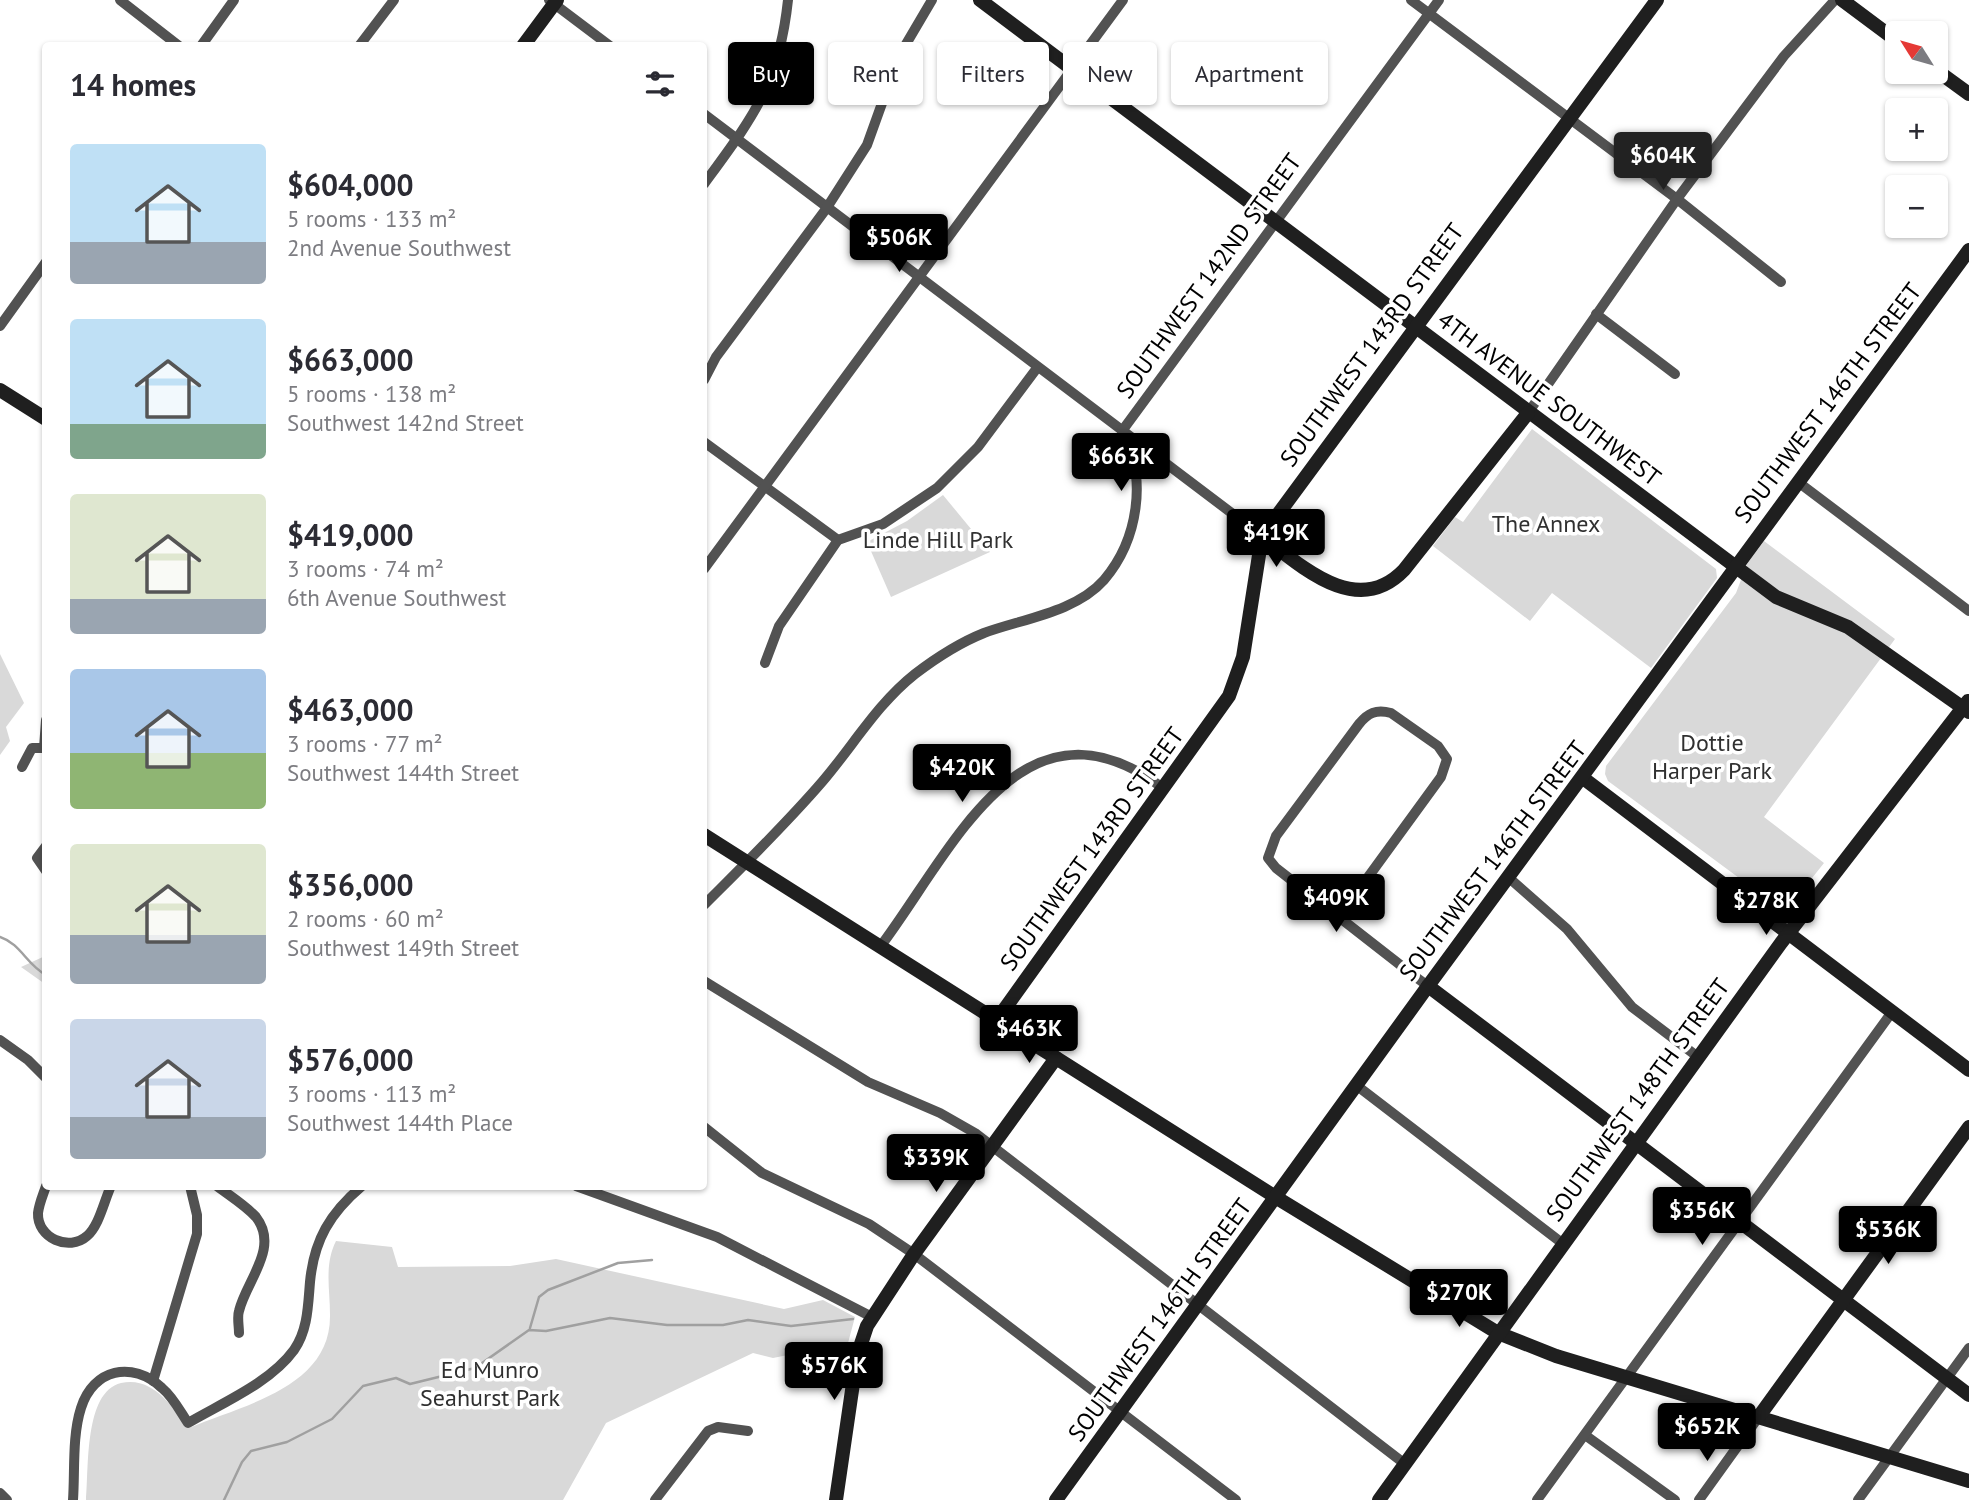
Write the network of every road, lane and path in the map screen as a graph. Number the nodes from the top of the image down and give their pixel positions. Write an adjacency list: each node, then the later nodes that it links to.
1 (120, 0): 16 (street)
2 (234, 0): 17 (street)
3 (394, 0): 18 (street)
4 (788, 0): 29 (street)
5 (932, 0): 32 (street)
6 (980, 0): 22 (street, 4TH AVENUE SOUTHWEST)
7 (1122, 0): 21 (street)
8 (1411, 0): 14 (street)
9 (1439, 0): 14 (street, SOUTHWEST 142ND STREET)
10 (1657, 0): 28 (street, SOUTHWEST 143RD STREET)
11 (1835, 0): 31 (street)
12 (1842, 0): 15 (street)
13 (553, 1): 19 (street); 20 (street)
14 (1429, 14): 28 (street); 33 (street, SOUTHWEST 142ND STREET)
15 (1885, 32)
16 (174, 42)
17 (204, 42)
18 (362, 42)
19 (526, 42)
20 (605, 42)
21 (1090, 42)
22 (1063, 63)
23 (1063, 78): 36 (street)
24 (1948, 80): 25 (street)
25 (1967, 95)
26 (1119, 105): 33 (street, 4TH AVENUE SOUTHWEST)
27 (707, 116): 29 (street)
28 (1568, 118): 31 (street); 40 (street, SOUTHWEST 143RD STREET)
29 (737, 139): 30 (street); 32 (street)
30 (707, 180)
31 (1677, 199): 37 (street); 38 (street)
32 (826, 209): 36 (street); 43 (street)
33 (1274, 221): 40 (street, 4TH AVENUE SOUTHWEST); 47 (street, SOUTHWEST 142ND STREET)
34 (1969, 250): 49 (street, SOUTHWEST 146TH STREET)
35 (42, 268): 39 (street)
36 (916, 277): 41 (street); 50 (street)
37 (1781, 282)
38 (1596, 314): 42 (street); 45 (street)
39 (0, 326)
40 (1414, 326): 45 (street, 4TH AVENUE SOUTHWEST); 51 (street, SOUTHWEST 143RD STREET)
41 (1037, 368): 47 (street); 52 (street)
42 (1675, 374)
43 (707, 375)
44 (0, 390): 46 (street)
45 (1528, 413): 51 (street); 54 (street, 4TH AVENUE SOUTHWEST)
46 (42, 416)
47 (1122, 431): 51 (street); 64 (street, SOUTHWEST 142ND STREET)
48 (707, 444): 50 (street)
49 (1798, 482): 54 (street, SOUTHWEST 146TH STREET); 55 (street)
50 (765, 486): 52 (street); 53 (street)
51 (1262, 536): 61 (street, SOUTHWEST 143RD STREET)
52 (838, 540): 56 (street)
53 (707, 565)
54 (1735, 567): 57 (street, 4TH AVENUE SOUTHWEST); 60 (street, SOUTHWEST 146TH STREET)
55 (1969, 611)
56 (765, 663)
57 (1967, 706): 69 (street, SOUTHWEST 148TH STREET)
58 (42, 748): 59 (street)
59 (22, 767)
60 (1583, 778): 66 (street, SOUTHWEST 146TH STREET); 69 (street)
61 (1164, 789): 70 (street); 74 (street, SOUTHWEST 143RD STREET)
62 (707, 837): 64 (street)
63 (42, 851): 65 (street)
64 (747, 863): 67 (street, SOUTHWEST 142ND STREET); 70 (street)
65 (42, 868)
66 (1508, 877): 72 (street, SOUTHWEST 146TH STREET); 76 (street)
67 (707, 902)
68 (1339, 917): 68 (street); 72 (street)
69 (1789, 933): 73 (street); 76 (street, SOUTHWEST 148TH STREET)
70 (880, 947): 74 (street)
71 (707, 983): 84 (street)
72 (1428, 986): 80 (street, SOUTHWEST 146TH STREET); 83 (street)
73 (1892, 1012): 78 (street); 92 (street)
74 (996, 1021): 77 (street)
75 (0, 1040): 79 (street)
76 (1698, 1057): 83 (street, SOUTHWEST 148TH STREET)
77 (1056, 1058): 84 (street); 91 (street)
78 (1969, 1070)
79 (42, 1074)
80 (1356, 1085): 91 (street, SOUTHWEST 146TH STREET); 93 (street)
81 (1969, 1127): 95 (street)
82 (707, 1129): 94 (street)
83 (1636, 1142): 92 (street); 93 (street, SOUTHWEST 148TH STREET)
84 (992, 1146): 94 (street); 96 (street)
85 (45, 1190): 86 (street)
86 (109, 1190)
87 (191, 1190): 103 (street)
88 (222, 1190): 99 (street)
89 (357, 1190): 103 (street)
90 (587, 1190): 97 (street)
91 (1277, 1198): 96 (street, SOUTHWEST 146TH STREET); 98 (street)
92 (1740, 1221): 95 (street); 101 (street)
93 (1562, 1242): 98 (street, SOUTHWEST 148TH STREET)
94 (914, 1254): 97 (street); 105 (street)
95 (1842, 1299): 102 (street); 106 (street)
96 (1200, 1303): 105 (street, SOUTHWEST 146TH STREET); 110 (street)
97 (872, 1317): 116 (street)
98 (1498, 1332): 101 (street); 110 (street, SOUTHWEST 148TH STREET)
99 (239, 1333)
100 (1969, 1348): 102 (street)
101 (1626, 1376): 106 (street); 108 (street)
102 (1947, 1378): 104 (street); 109 (street)
103 (153, 1381): 114 (street)
104 (1969, 1395)
105 (1119, 1411): 117 (street, SOUTHWEST 146TH STREET); 118 (street)
106 (1760, 1415): 109 (street); 122 (street)
107 (748, 1431): 115 (street)
108 (1585, 1435): 120 (street); 121 (street)
109 (1889, 1456): 111 (street); 123 (street)
110 (1405, 1464): 119 (street, SOUTHWEST 148TH STREET)
111 (1965, 1480)
112 (0, 1493): 113 (street)
113 (7, 1500)
114 (73, 1500)
115 (655, 1500)
116 (836, 1500)
117 (1056, 1500)
118 (1236, 1500)
119 (1379, 1500)
120 (1537, 1500)
121 (1675, 1500)
122 (1699, 1500)
123 (1858, 1500)

